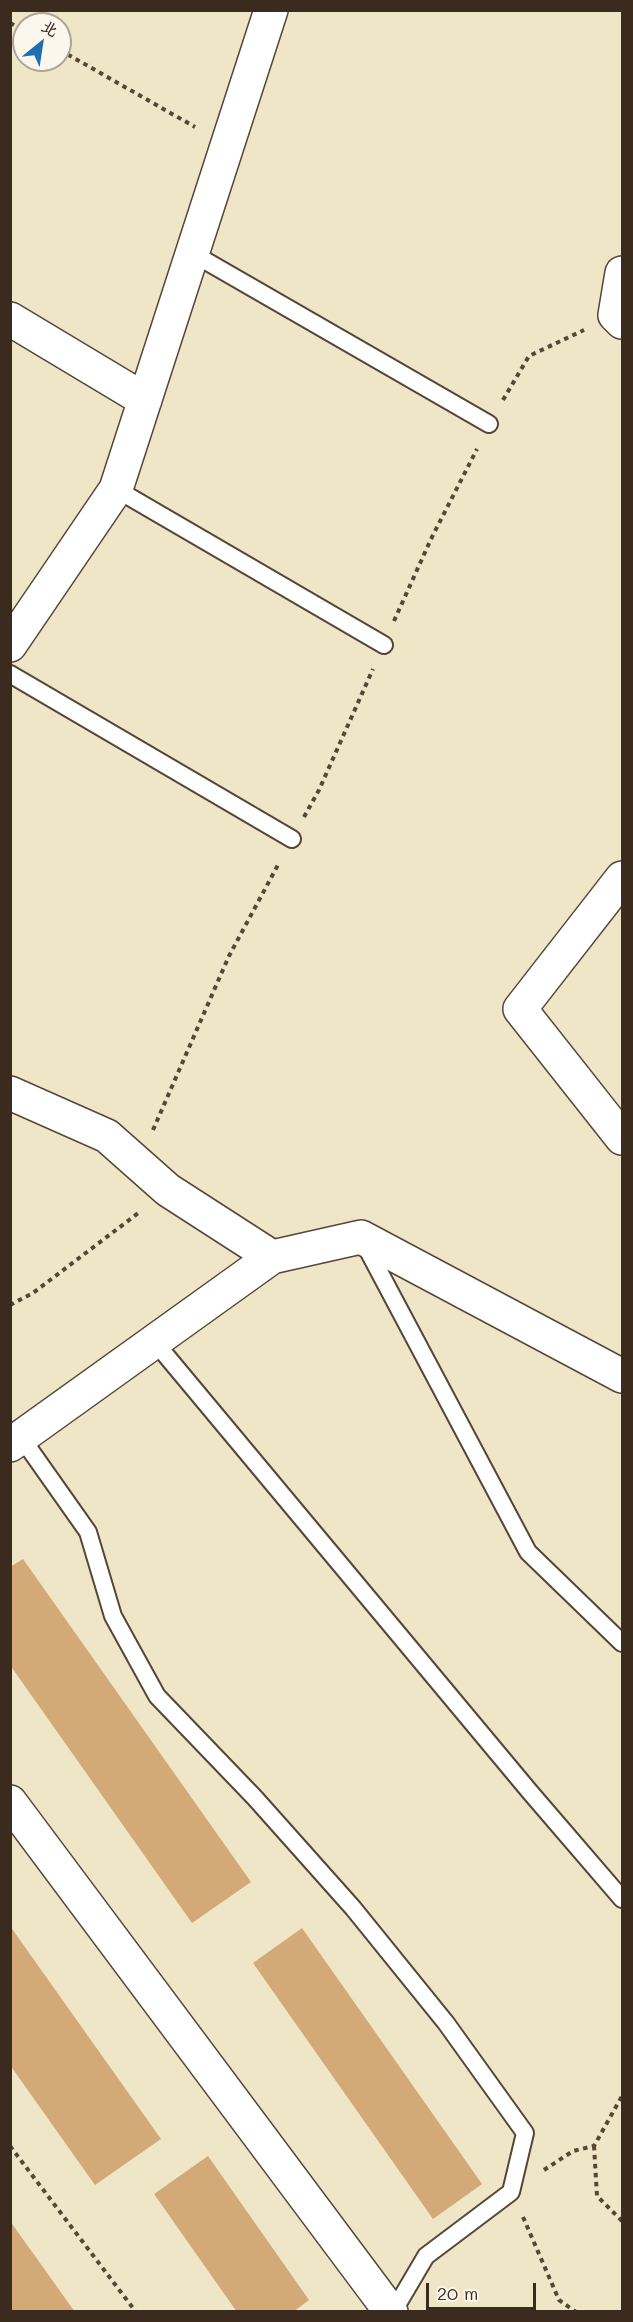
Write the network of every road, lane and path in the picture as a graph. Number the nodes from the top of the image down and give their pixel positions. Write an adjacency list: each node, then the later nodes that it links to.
1 (271, 10): 3 (street)
2 (72, 57): 3 (path)
3 (227, 145): 4 (street)
4 (192, 254): 8 (street); 9 (lane)
5 (622, 273): 7 (street)
6 (10, 319): 8 (street)
7 (619, 319): 9 (path)
8 (145, 399): 10 (street)
9 (489, 424): 12 (path)
10 (116, 489): 11 (street); 12 (lane)
11 (10, 645)
12 (384, 645): 14 (path)
13 (10, 674): 14 (lane)
14 (292, 839): 18 (path)
15 (622, 878): 17 (street)
16 (10, 1093): 18 (street)
17 (622, 1138)
18 (138, 1163): 19 (street)
19 (168, 1190): 21 (street); 22 (path)
20 (361, 1237): 21 (street); 24 (street); 26 (lane)
21 (273, 1257): 23 (street)
22 (10, 1305)
23 (154, 1341): 25 (street); 28 (lane)
24 (622, 1376)
25 (16, 1441): 32 (lane)
26 (622, 1643)
27 (10, 1802): 35 (street)
28 (622, 1899)
29 (622, 2096): 31 (path)
30 (10, 2146): 34 (path)
31 (594, 2146): 32 (path); 33 (path)
32 (511, 2192): 35 (lane); 36 (path)
33 (622, 2221)
34 (136, 2312)
35 (392, 2312)
36 (576, 2312)

